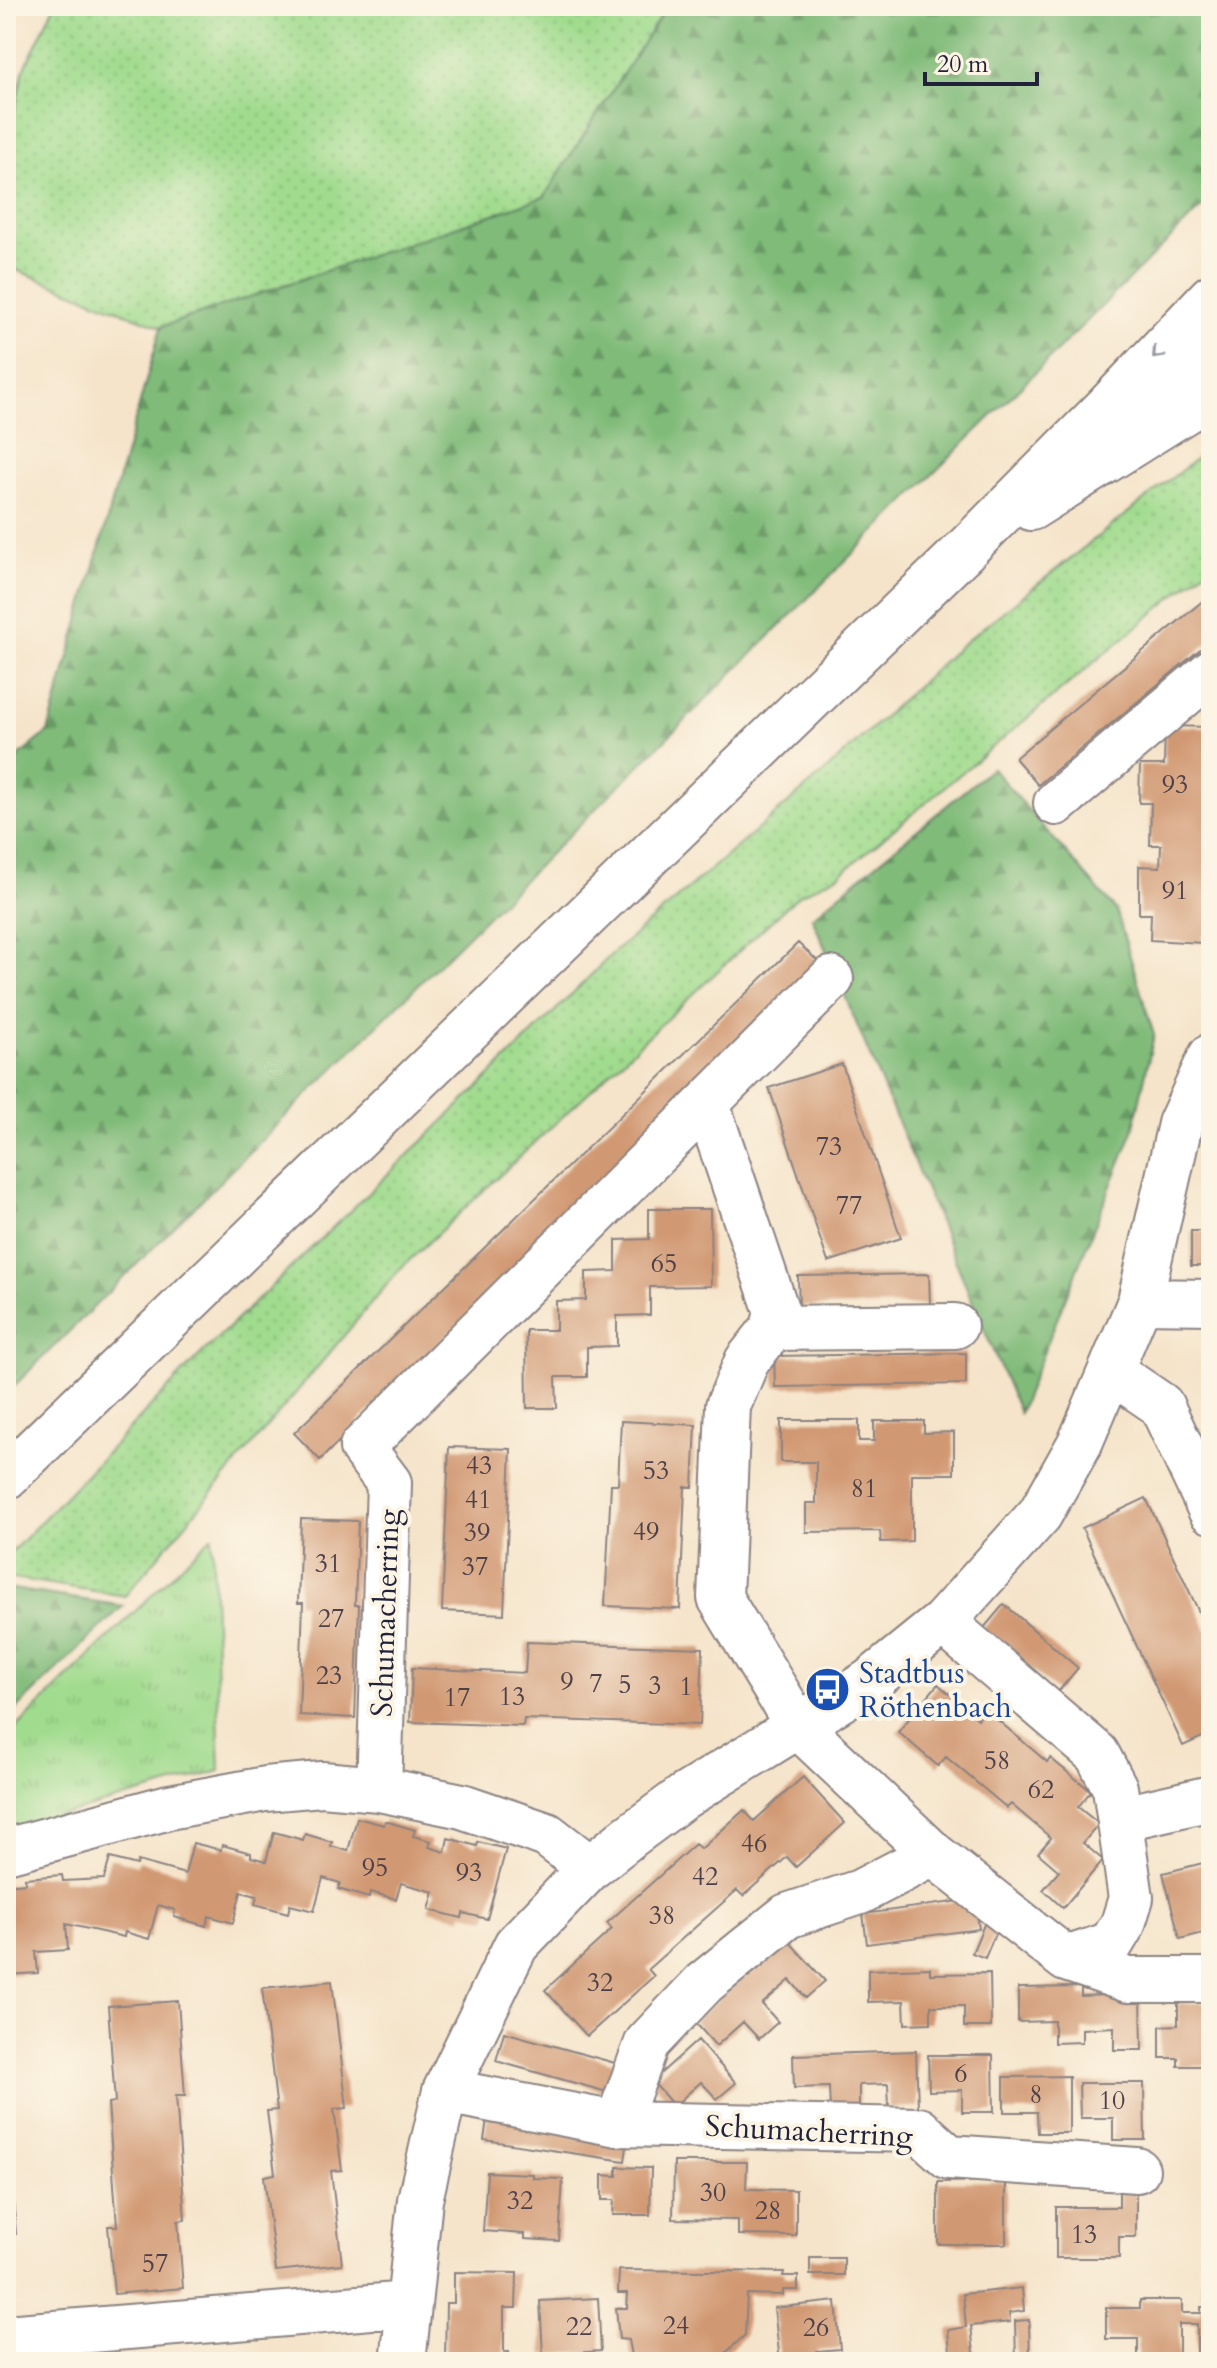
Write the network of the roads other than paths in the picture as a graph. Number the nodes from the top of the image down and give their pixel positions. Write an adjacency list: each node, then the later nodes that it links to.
1 (1211, 297): 4 (street, one-way to 4)
2 (1211, 349): 4 (street)
3 (1211, 395): 4 (street)
4 (965, 550): 15 (street)
5 (1211, 672): 6 (street)
6 (1056, 803)
7 (831, 979): 9 (street)
8 (1211, 1056): 10 (street)
9 (707, 1104): 13 (street); 19 (street, Schumacherring)
10 (1140, 1301): 11 (street); 14 (street)
11 (1211, 1302)
12 (955, 1326): 13 (street)
13 (773, 1328): 18 (street)
14 (1111, 1371): 16 (street); 17 (street)
15 (6, 1477)
16 (1211, 1511)
17 (943, 1622): 18 (street); 25 (street)
18 (797, 1725): 23 (street); 24 (street)
19 (379, 1789): 22 (street); 24 (street)
20 (1211, 1798): 21 (street)
21 (1137, 1815)
22 (6, 1851)
23 (933, 1854): 25 (street); 28 (street)
24 (590, 1868): 27 (street)
25 (1066, 1959): 26 (street)
26 (1211, 1980)
27 (445, 2091): 28 (street, Schumacherring); 30 (street)
28 (617, 2124): 29 (street, Schumacherring)
29 (1137, 2170)
30 (408, 2304): 31 (street); 32 (street)
31 (6, 2337)
32 (403, 2362)

